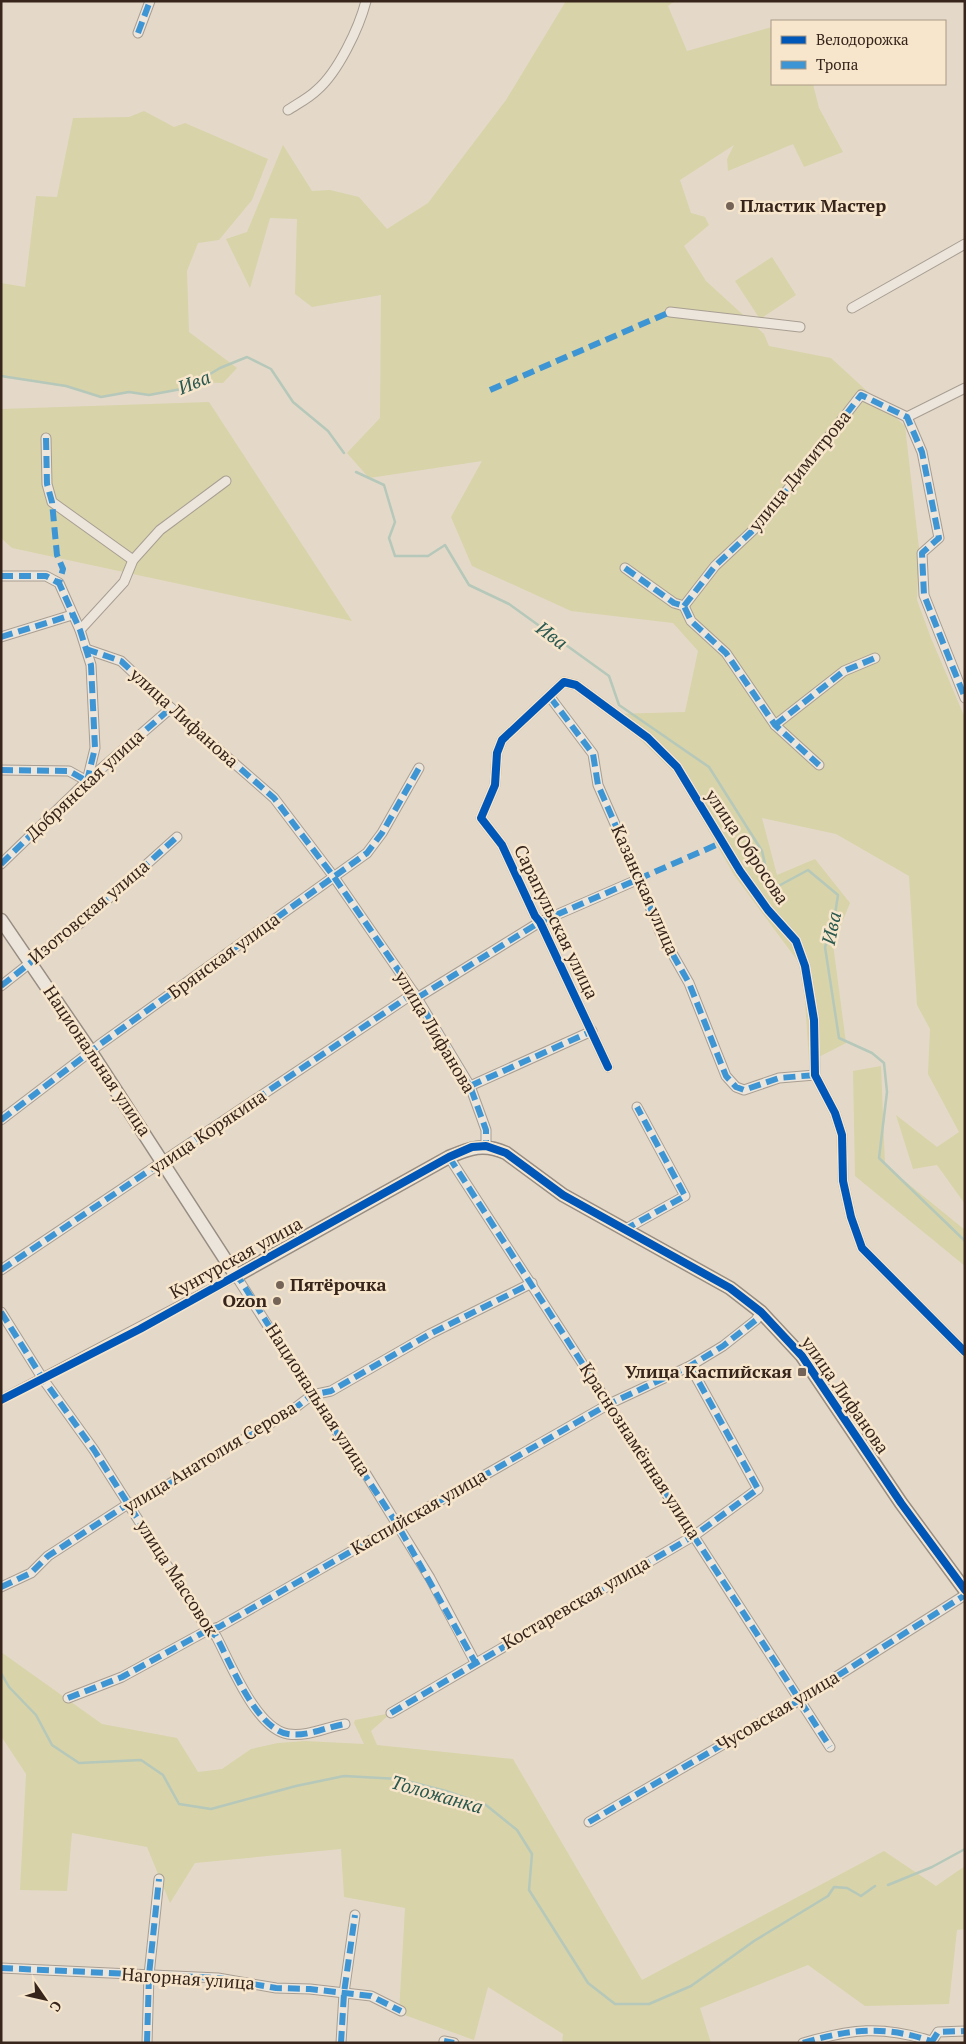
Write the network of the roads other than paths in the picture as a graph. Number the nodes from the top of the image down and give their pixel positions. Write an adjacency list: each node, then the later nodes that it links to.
1 (150, 1): 3 (street)
2 (366, 1): 4 (street)
3 (138, 33)
4 (288, 110)
5 (965, 244): 6 (street)
6 (852, 308)
7 (670, 312): 8 (street)
8 (800, 327)
9 (965, 388): 10 (street)
10 (907, 417): 16 (street, улица Димитрова); 23 (street)
11 (46, 438): 13 (street)
12 (226, 482): 13 (street)
13 (133, 560): 18 (street)
14 (625, 568): 16 (street)
15 (1, 576): 17 (street)
16 (684, 606): 25 (street)
17 (72, 615): 18 (street); 19 (street)
18 (80, 630): 20 (street)
19 (1, 636)
20 (86, 649): 24 (street, улица Лифанова); 29 (street)
21 (875, 658): 25 (street)
22 (550, 697): 33 (street, Казанская улица); 35 (street, Сарапульская улица); 42 (street, улица Обросова)
23 (965, 698)
24 (171, 708): 29 (street, Добрянская улица); 32 (street, улица Лифанова)
25 (775, 725): 26 (street)
26 (819, 765)
27 (419, 768): 32 (street, Брянская улица)
28 (1, 770): 29 (street)
29 (86, 781): 31 (street, Добрянская улица)
30 (177, 837): 36 (street, Изотовская улица)
31 (1, 864)
32 (334, 877): 38 (street, улица Лифанова); 40 (street, Брянская улица)
33 (639, 879): 35 (street, улица Корякина); 42 (street, Казанская улица)
34 (1, 920): 36 (street, Национальная улица)
35 (540, 922): 38 (street, улица Корякина); 39 (street, Сарапульская улица)
36 (30, 962): 37 (street, Изотовская улица); 40 (street, Национальная улица)
37 (1, 986)
38 (415, 995): 43 (street, улица Лифанова); 48 (street, улица Корякина)
39 (592, 1031): 41 (street, Сарапульская улица); 43 (street)
40 (91, 1052): 45 (street, Брянская улица); 48 (street, Национальная улица)
41 (608, 1067)
42 (815, 1075): 55 (street, улица Обросова)
43 (470, 1086): 46 (street, улица Лифанова)
44 (637, 1107): 49 (street)
45 (1, 1120)
46 (486, 1146): 47 (street, Кунгурская улица); 49 (street, улица Лифанова)
47 (449, 1157): 51 (street, Кунгурская улица); 52 (street, Краснознамённая улица)
48 (163, 1162): 50 (street, улица Корякина); 51 (street, Национальная улица)
49 (624, 1230): 54 (street, улица Лифанова)
50 (1, 1270)
51 (236, 1276): 57 (street, Кунгурская улица); 58 (street, Национальная улица)
52 (532, 1283): 58 (street, улица Анатолия Серова); 60 (street, Краснознамённая улица)
53 (1, 1312): 57 (street, улица Массовок)
54 (761, 1312): 56 (street, Каспийская улица); 65 (street, улица Лифанова)
55 (965, 1352)
56 (690, 1366): 60 (street, Каспийская улица); 63 (street, Костаревская улица)
57 (43, 1378): 59 (street, Кунгурская улица); 61 (street, улица Массовок)
58 (312, 1395): 61 (street, улица Анатолия Серова); 62 (street, Национальная улица)
59 (1, 1400)
60 (609, 1404): 62 (street, Каспийская улица); 63 (street, Краснознамённая улица)
61 (128, 1504): 64 (street, улица Анатолия Серова); 67 (street, улица Массовок)
62 (397, 1524): 67 (street, Каспийская улица); 68 (street, Национальная улица)
63 (695, 1535): 68 (street, Костаревская улица); 70 (street, Краснознамённая улица)
64 (1, 1587)
65 (965, 1590)
66 (965, 1595): 70 (street, Чусовская улица)
67 (208, 1630): 69 (street, Каспийская улица); 72 (street, улица Массовок)
68 (476, 1662): 71 (street, Костаревская улица)
69 (68, 1698)
70 (798, 1701): 73 (street, Краснознамённая улица); 74 (street, Чусовская улица)
71 (391, 1713)
72 (346, 1724)
73 (830, 1746)
74 (589, 1822)
75 (159, 1879): 78 (street)
76 (355, 1915): 79 (street)
77 (1, 1968): 78 (street, Нагорная улица)
78 (149, 1975): 79 (street, Нагорная улица); 84 (street)
79 (344, 1993): 80 (street, Нагорная улица); 85 (street)
80 (401, 2011)
81 (965, 2031): 83 (street)
82 (444, 2041): 86 (street)
83 (931, 2042): 87 (street)
84 (147, 2043)
85 (341, 2043)
86 (454, 2043)
87 (802, 2043)

